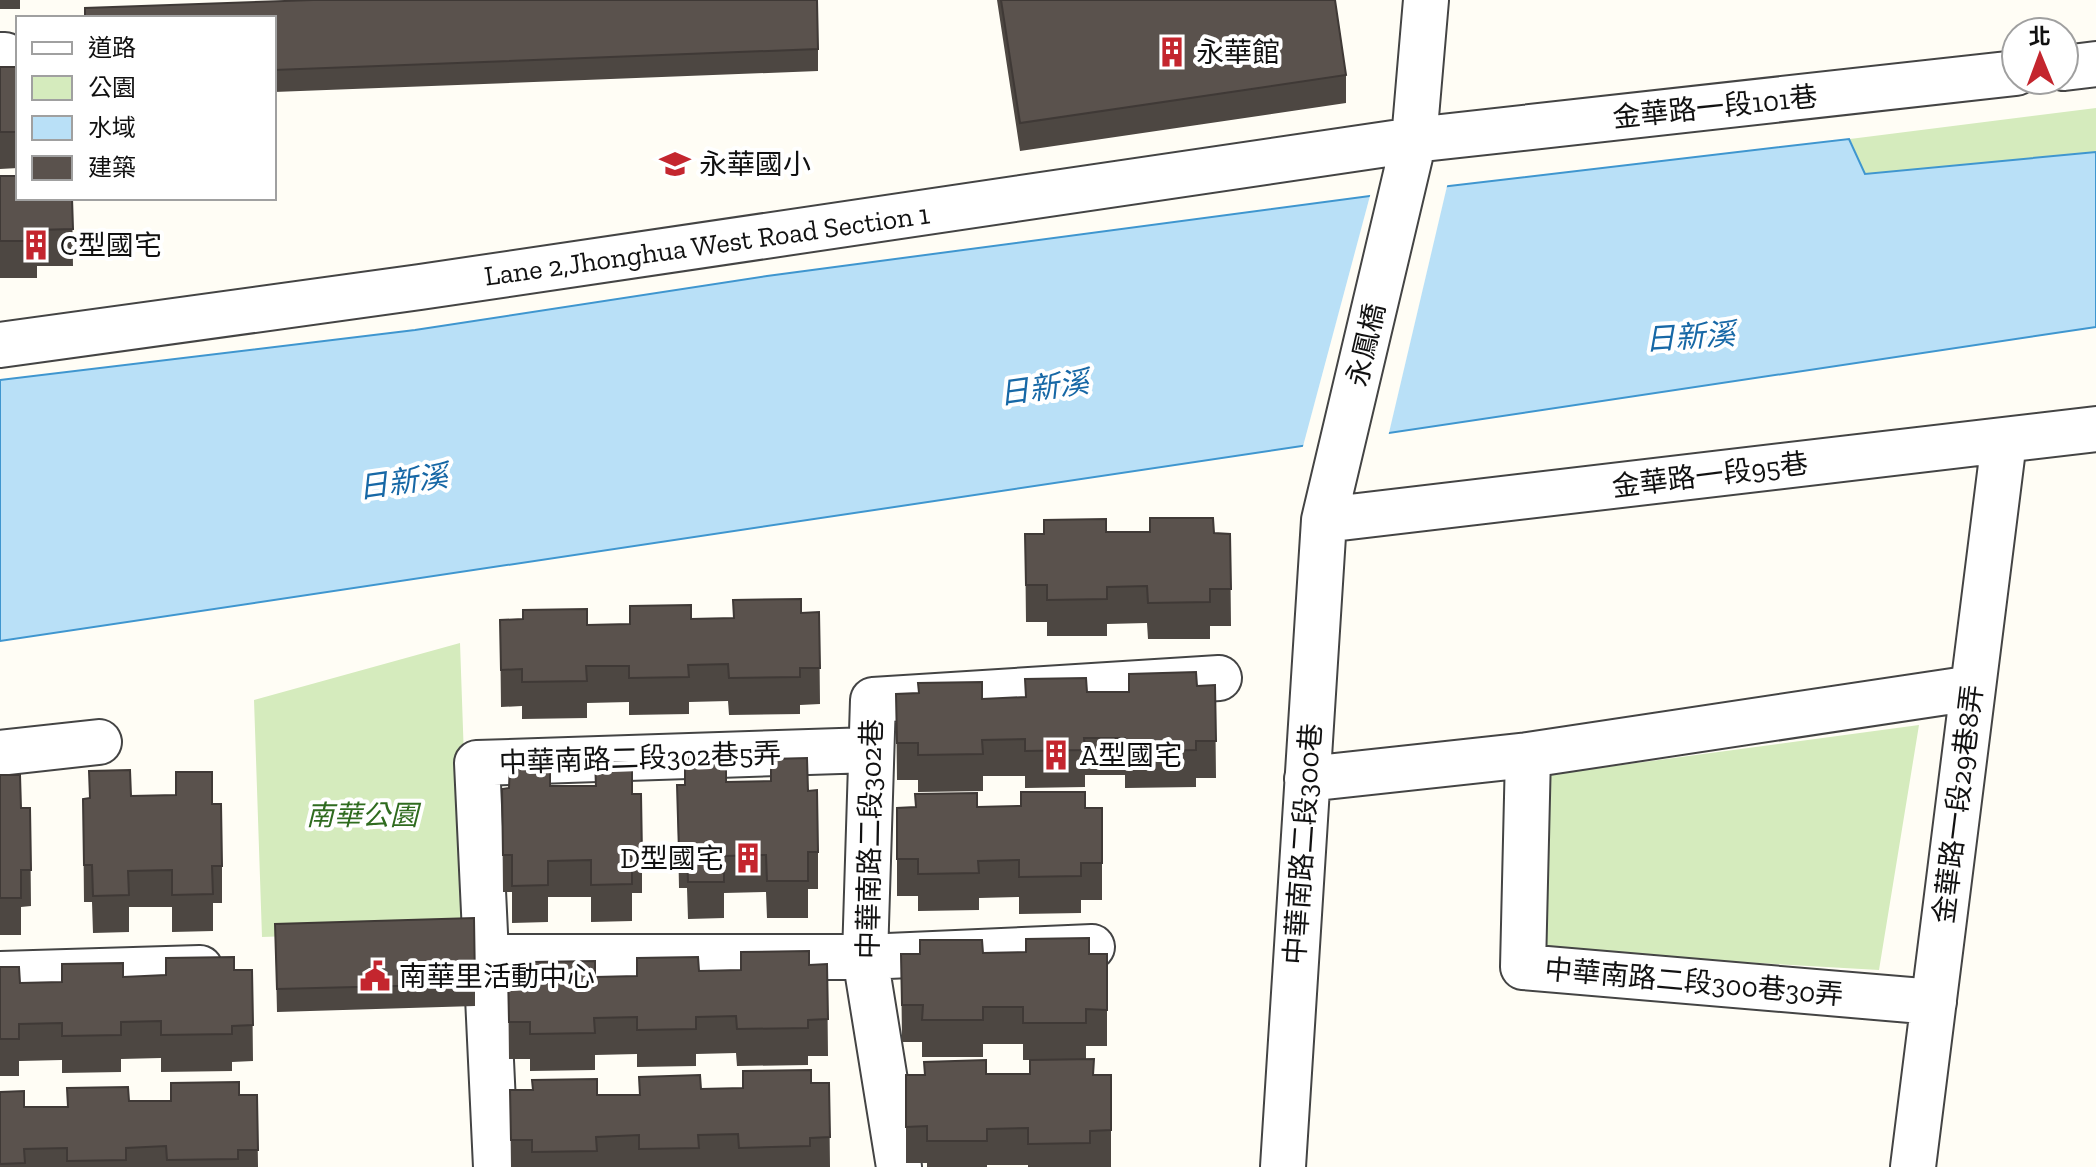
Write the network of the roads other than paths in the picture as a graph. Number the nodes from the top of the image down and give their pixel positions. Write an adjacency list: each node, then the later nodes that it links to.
1 (1426, 0): 3 (street, 永鳳橋)
2 (2000, 75): 3 (street, 金華路一段101巷)
3 (1410, 155): 4 (street, Lane 2,Jhonghua West Road Section 1); 7 (street, 永鳳橋)
4 (0, 345)
5 (2096, 429): 6 (street, 金華路一段95巷)
6 (2004, 441): 7 (street, 金華路一段95巷); 9 (street, 金華路一段29巷8弄)
7 (1324, 520): 14 (street, 中華南路二段300巷)
8 (1219, 678): 11 (street, 中華南路二段302巷)
9 (1973, 688): 13 (street); 20 (street, 金華路一段29巷8弄)
10 (99, 742): 12 (street)
11 (871, 750): 16 (street, 中華南路二段302巷5弄); 17 (street, 中華南路二段302巷)
12 (0, 753)
13 (1528, 755): 14 (street); 20 (street, 中華南路二段300巷30弄)
14 (1307, 779): 23 (street, 中華南路二段300巷)
15 (1092, 947): 17 (street)
16 (486, 957): 17 (street); 21 (street, 中華南路二段302巷5弄)
17 (865, 957): 22 (street, 中華南路二段302巷)
18 (200, 968): 19 (street)
19 (0, 974)
20 (1934, 1002): 24 (street, 金華路一段29巷8弄)
21 (496, 1167)
22 (899, 1167)
23 (1283, 1167)
24 (1913, 1167)

